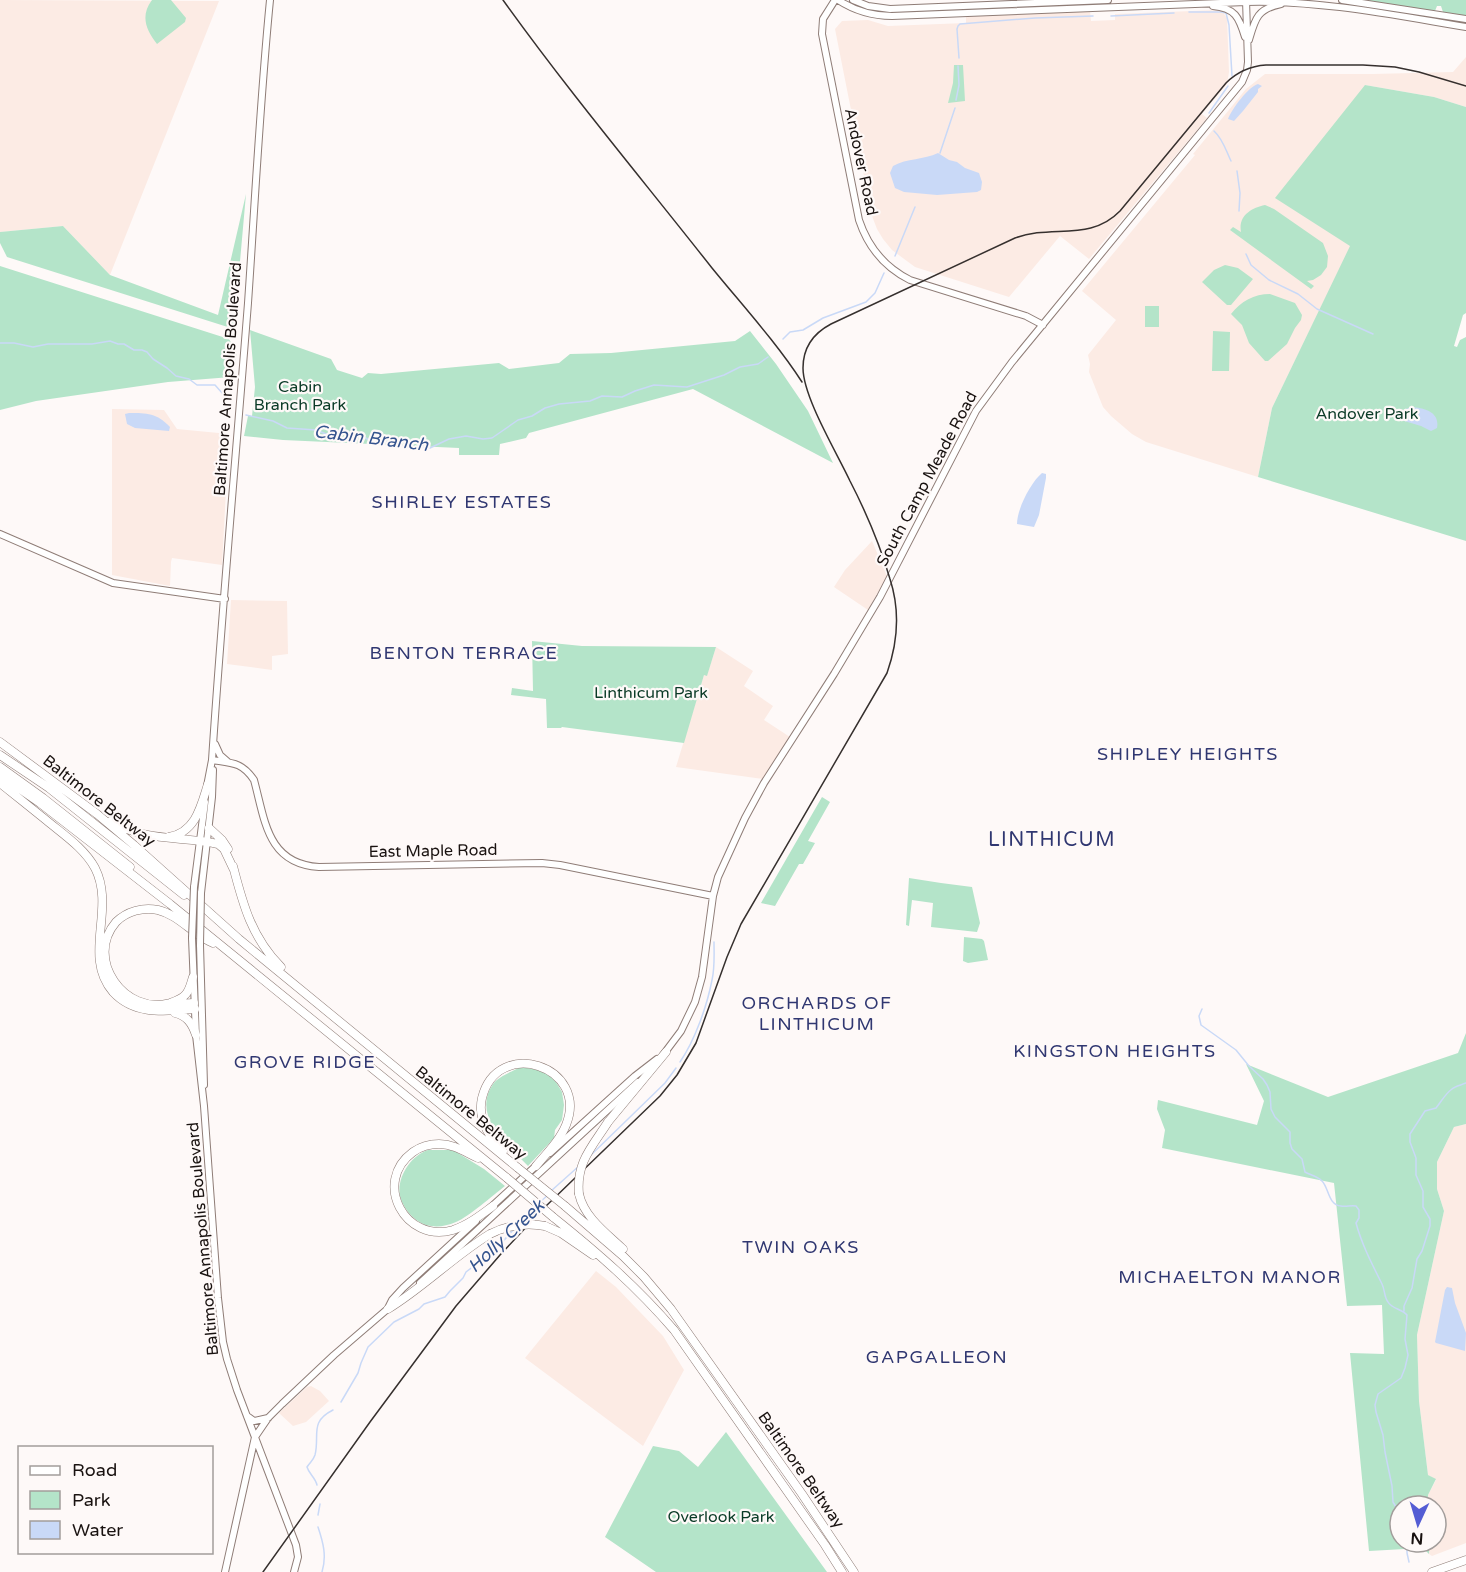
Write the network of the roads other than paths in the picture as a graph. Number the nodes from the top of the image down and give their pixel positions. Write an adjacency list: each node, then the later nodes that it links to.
1 (270, 0): 18 (main road, Baltimore Annapolis Boulevard)
2 (836, 0): 10 (main road); 14 (main road, Andover Road)
3 (853, 0): 9 (main road)
4 (1108, 0): 9 (main road)
5 (1342, 0): 11 (main road)
6 (1246, 1): 7 (main road); 8 (main road); 13 (main road)
7 (1291, 2): 12 (main road); 13 (main road)
8 (1191, 4): 10 (main road); 13 (main road)
9 (951, 7): 10 (main road)
10 (945, 14)
11 (1466, 19)
12 (1466, 27)
13 (1248, 47): 15 (main road, South Camp Meade Road)
14 (1029, 317): 15 (main road, Andover Road); 16 (main road)
15 (1043, 325): 16 (main road, South Camp Meade Road)
16 (1034, 337): 33 (main road, South Camp Meade Road)
17 (0, 534): 18 (main road)
18 (225, 599): 19 (main road, Baltimore Annapolis Boulevard)
19 (213, 741): 22 (main road, Baltimore Annapolis Boulevard); 23 (main road)
20 (0, 742): 26 (highway, Baltimore Beltway)
21 (0, 754): 35 (highway)
22 (212, 760): 23 (main road, East Maple Road); 27 (main road, Baltimore Annapolis Boulevard)
23 (229, 762): 27 (main road); 33 (main road, East Maple Road)
24 (0, 767): 34 (highway)
25 (0, 775): 34 (highway, Baltimore Beltway)
26 (53, 781): 30 (highway); 35 (highway, Baltimore Beltway)
27 (210, 781): 29 (main road, Baltimore Annapolis Boulevard); 30 (highway); 31 (main road, Baltimore Annapolis Boulevard)
28 (0, 783): 40 (highway)
29 (209, 828): 31 (main road, Baltimore Annapolis Boulevard); 32 (highway)
30 (162, 838): 31 (highway)
31 (203, 842): 32 (highway); 37 (main road, Baltimore Annapolis Boulevard, bridge); 39 (main road, Baltimore Annapolis Boulevard, bridge)
32 (234, 870): 38 (highway)
33 (713, 896): 42 (main road, South Camp Meade Road)
34 (170, 904): 36 (highway, Baltimore Beltway)
35 (239, 939): 38 (highway, Baltimore Beltway)
36 (224, 948): 40 (highway); 44 (highway, Baltimore Beltway)
37 (193, 977): 39 (main road, Baltimore Annapolis Boulevard); 40 (highway)
38 (310, 996): 46 (highway, Baltimore Beltway)
39 (197, 1005): 40 (highway); 41 (main road, Baltimore Annapolis Boulevard); 43 (main road, Baltimore Annapolis Boulevard)
40 (164, 1007): 41 (highway)
41 (196, 1035): 43 (main road, Baltimore Annapolis Boulevard)
42 (666, 1052): 45 (main road); 49 (main road); 50 (highway, bridge)
43 (204, 1106): 51 (main road, Baltimore Annapolis Boulevard)
44 (487, 1162): 47 (highway); 48 (highway, Baltimore Beltway, bridge)
45 (536, 1166): 46 (highway); 47 (main road)
46 (519, 1167): 50 (highway, Baltimore Beltway, bridge)
47 (493, 1206): 49 (main road)
48 (617, 1270): 49 (highway, bridge); 59 (highway, Baltimore Beltway)
49 (388, 1309): 52 (main road)
50 (683, 1325): 60 (highway, Baltimore Beltway)
51 (246, 1415): 52 (main road); 53 (main road, Baltimore Annapolis Boulevard)
52 (268, 1418): 53 (main road)
53 (255, 1437): 54 (main road); 55 (main road, Baltimore Annapolis Boulevard)
54 (248, 1467): 55 (main road); 57 (main road)
55 (267, 1468): 58 (main road, Baltimore Annapolis Boulevard)
56 (1466, 1560): 61 (highway)
57 (225, 1572)
58 (294, 1572)
59 (842, 1572)
60 (854, 1572)
61 (1432, 1572)

